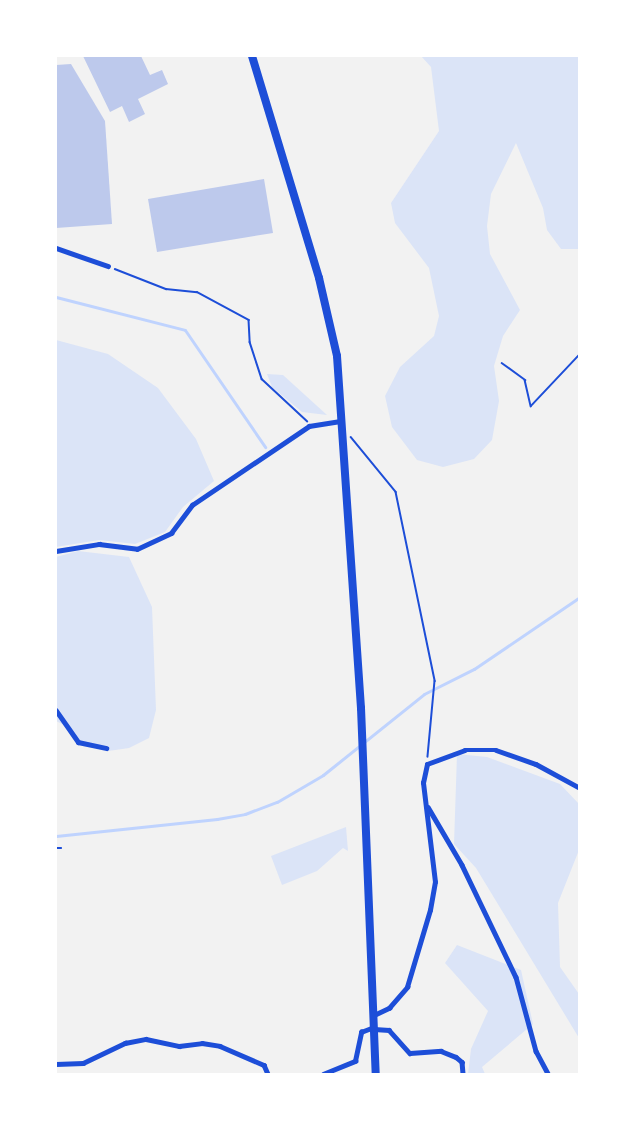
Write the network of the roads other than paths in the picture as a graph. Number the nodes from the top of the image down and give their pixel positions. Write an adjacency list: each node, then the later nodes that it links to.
1 (252, 56): 4 (highway)
2 (56, 248): 3 (street)
3 (108, 266)
4 (342, 425): 5 (street); 10 (highway)
5 (56, 551)
6 (56, 710): 7 (street)
7 (106, 748)
8 (579, 788): 9 (street)
9 (426, 804): 10 (street); 17 (street)
10 (374, 1015): 11 (highway)
11 (374, 1028): 14 (street); 15 (highway); 16 (street)
12 (56, 1064): 13 (street)
13 (268, 1074)
14 (323, 1074)
15 (376, 1074)
16 (463, 1074)
17 (548, 1074)

